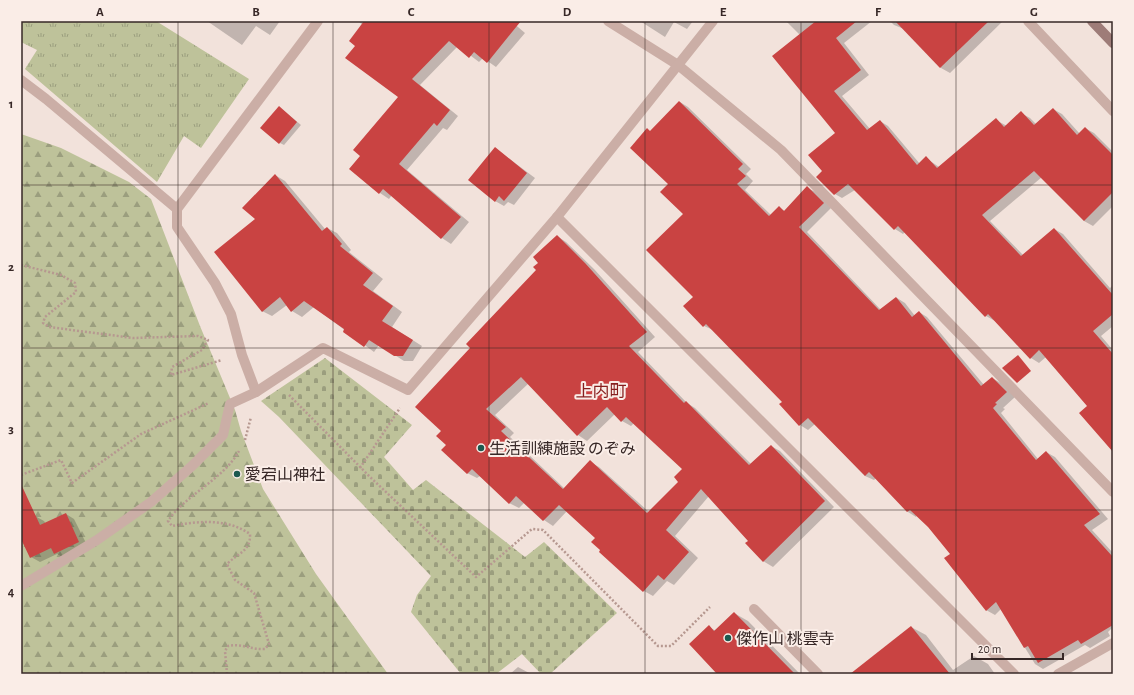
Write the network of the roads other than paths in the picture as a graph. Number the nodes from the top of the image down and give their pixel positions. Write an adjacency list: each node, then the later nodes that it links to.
1 (318, 21): 10 (street)
2 (608, 21): 7 (street)
3 (713, 21): 7 (street)
4 (1028, 21): 9 (street)
5 (1092, 21): 6 (main road)
6 (1113, 43)
7 (678, 65): 11 (street); 13 (street)
8 (21, 80): 10 (street)
9 (1113, 111)
10 (177, 209): 12 (street)
11 (557, 217): 12 (street); 18 (street)
12 (256, 392): 14 (street)
13 (1113, 492)
14 (21, 586)
15 (754, 608): 17 (street)
16 (1113, 643): 19 (street)
17 (818, 674)
18 (1014, 674)
19 (1058, 674)

